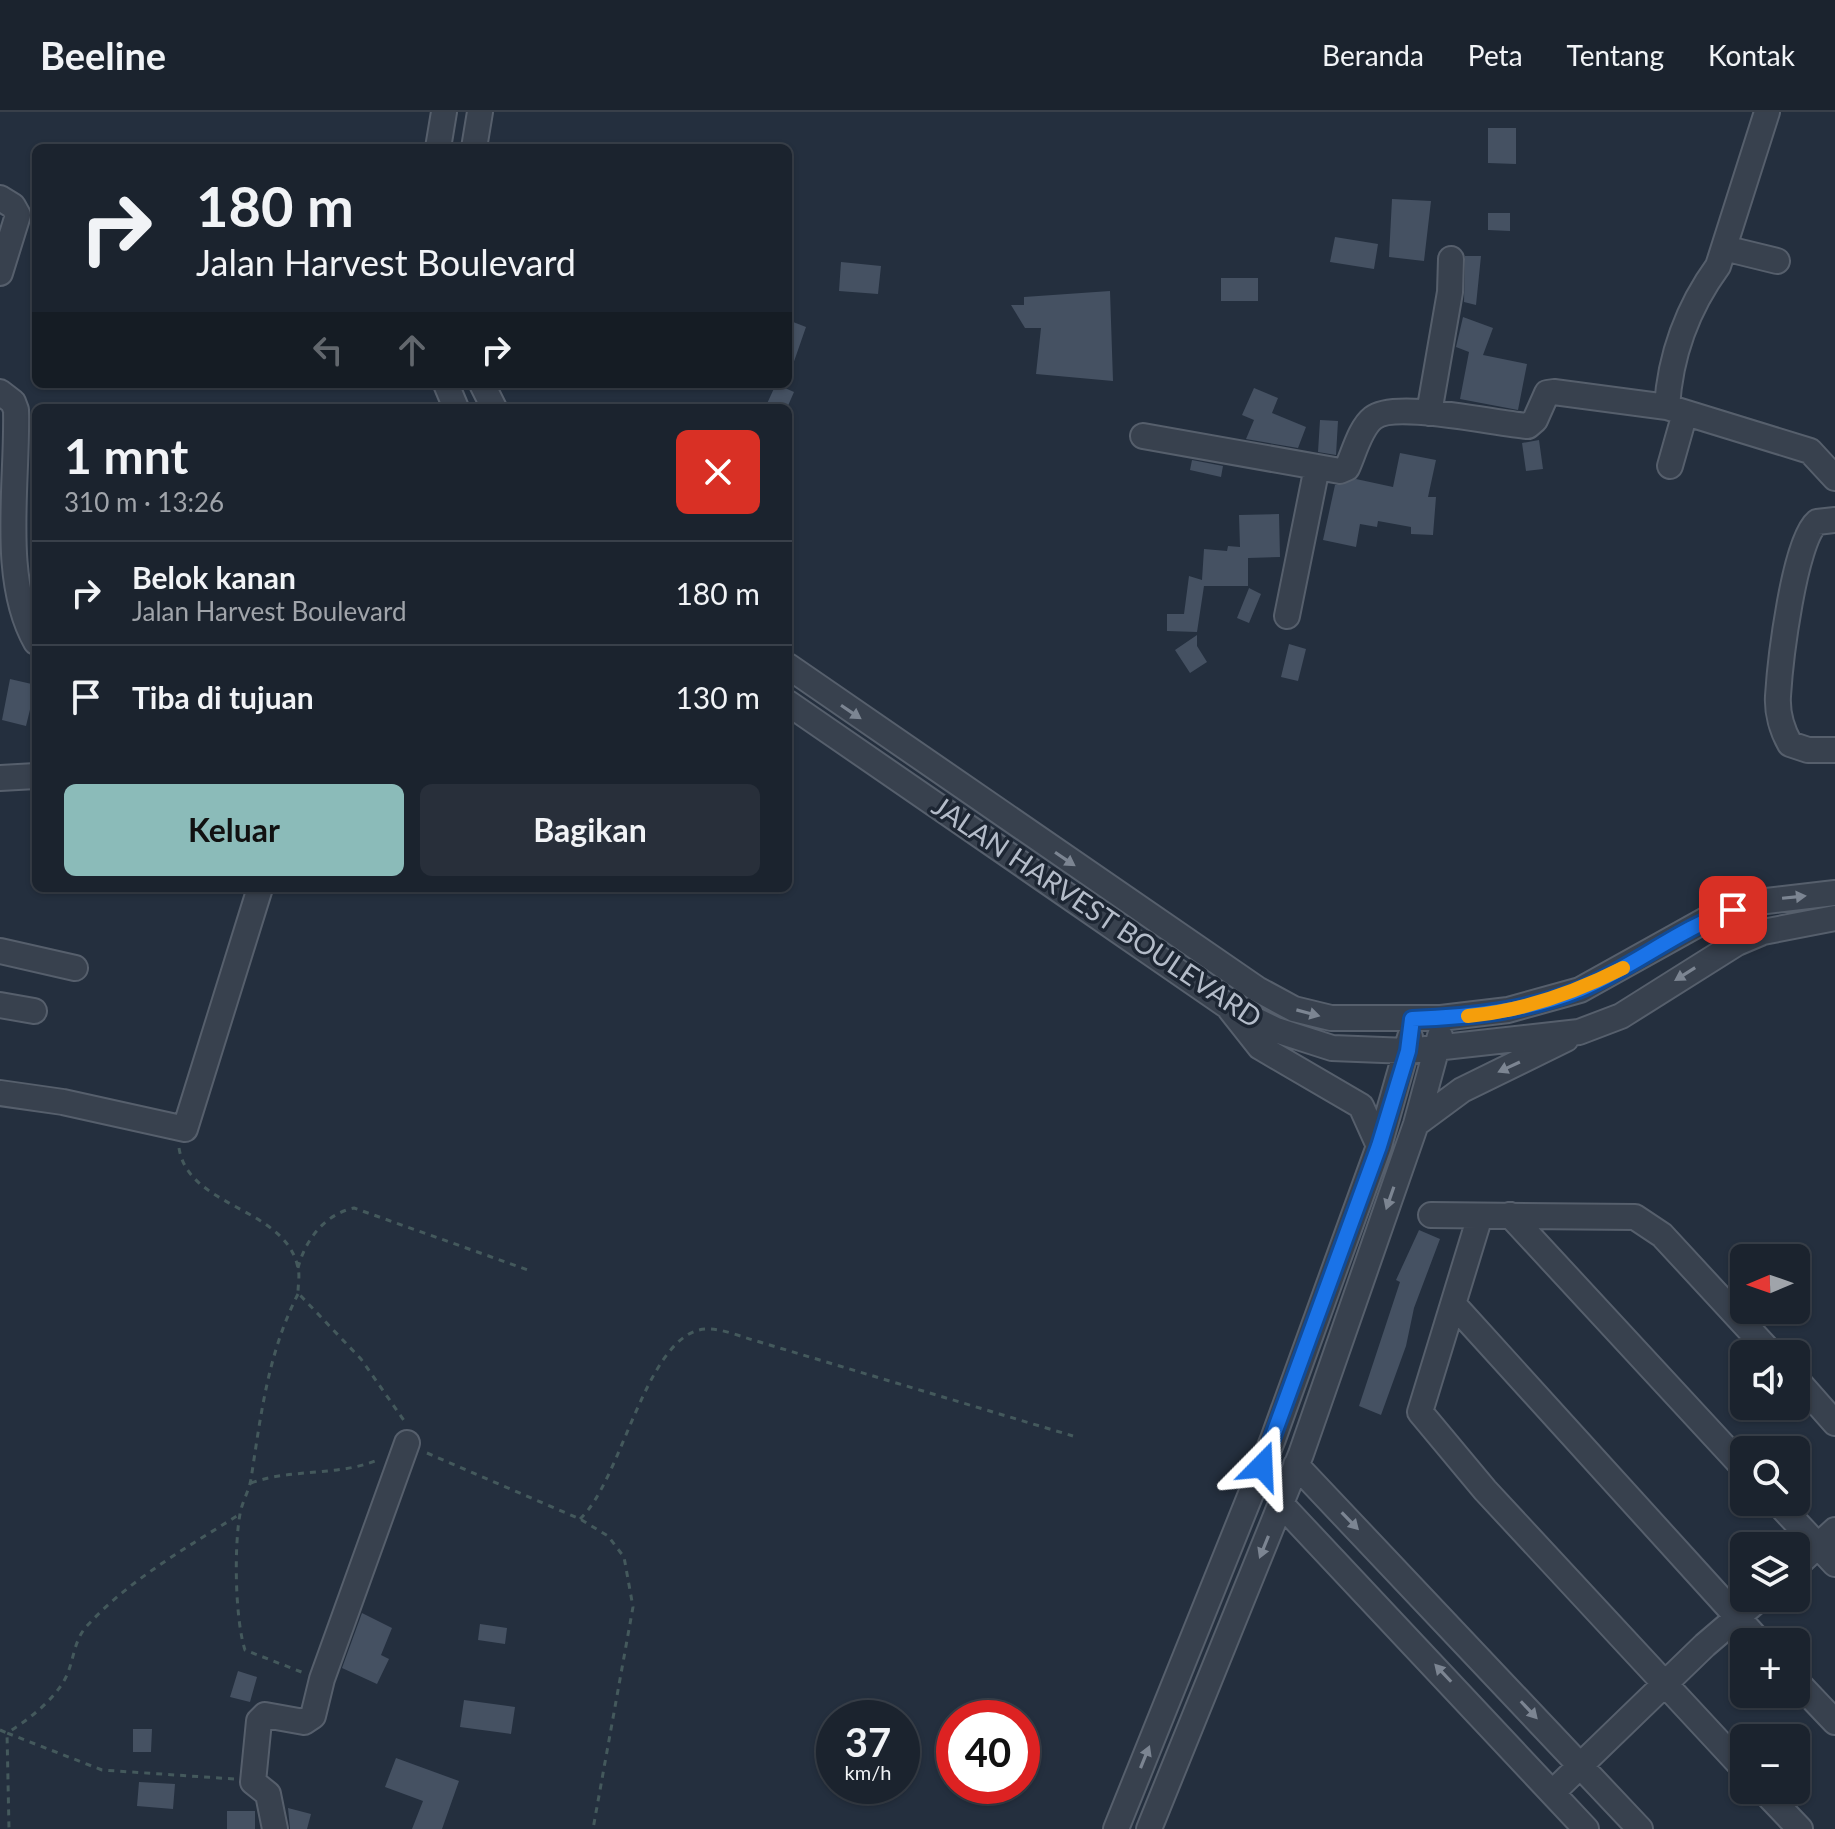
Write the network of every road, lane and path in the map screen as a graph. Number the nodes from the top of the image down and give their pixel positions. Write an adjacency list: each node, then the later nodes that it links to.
1 (444, 112): 4 (street)
2 (480, 112): 5 (street)
3 (1767, 112): 7 (street)
4 (439, 144)
5 (475, 144)
6 (0, 198): 10 (street)
7 (1724, 248): 9 (street); 12 (street)
8 (1451, 259): 13 (street)
9 (1777, 261)
10 (0, 273)
11 (0, 392): 20 (street)
12 (1676, 410): 13 (street); 15 (street); 17 (street)
13 (1429, 413): 16 (street)
14 (1143, 436): 16 (street)
15 (1670, 466)
16 (1317, 467): 19 (street)
17 (1835, 478)
18 (1835, 520): 23 (street)
19 (1287, 616)
20 (32, 636)
21 (792, 669): 24 (street, JALAN HARVEST BOULEVARD, one-way to 24)
22 (792, 706): 27 (street, JALAN HARVEST BOULEVARD)
23 (1835, 750)
24 (930, 764): 27 (street); 37 (street, JALAN HARVEST BOULEVARD, one-way to 37)
25 (32, 776): 26 (street)
26 (0, 778)
27 (914, 789): 34 (street, JALAN HARVEST BOULEVARD)
28 (259, 892): 43 (street)
29 (1835, 893): 36 (street, JALAN HARVEST BOULEVARD, one-way to 29)
30 (1835, 918): 38 (street, JALAN HARVEST BOULEVARD, one-way to 38)
31 (0, 951): 32 (street)
32 (75, 968)
33 (0, 1005): 35 (street)
34 (1229, 1007): 40 (street, JALAN HARVEST BOULEVARD); 44 (street)
35 (34, 1011)
36 (1441, 1018): 37 (street, JALAN HARVEST BOULEVARD); 39 (street)
37 (1412, 1019): 40 (street)
38 (1579, 1032): 39 (street, JALAN HARVEST BOULEVARD); 42 (street, one-way to 42)
39 (1439, 1049): 40 (street, JALAN HARVEST BOULEVARD); 42 (street)
40 (1408, 1051): 44 (street)
41 (0, 1093): 43 (street)
42 (1416, 1124): 58 (street, one-way to 58)
43 (185, 1129): 48 (path)
44 (1379, 1146): 83 (street, one-way to 44)
45 (1431, 1215): 47 (street)
46 (1510, 1215): 47 (street); 52 (street); 57 (street)
47 (1480, 1216): 51 (street)
48 (298, 1268): 49 (path); 50 (path)
49 (528, 1270)
50 (298, 1293): 56 (path); 59 (path)
51 (1455, 1306): 68 (street); 71 (street)
52 (1759, 1340)
53 (1810, 1395): 54 (street)
54 (1835, 1423)
55 (1073, 1436): 63 (path)
56 (407, 1443): 59 (path); 63 (path); 70 (street)
57 (1730, 1453)
58 (1296, 1465): 60 (street); 77 (street, one-way to 77)
59 (250, 1483): 61 (path)
60 (1281, 1504): 77 (street, one-way to 60); 84 (street, one-way to 84)
61 (240, 1514): 70 (path); 75 (path)
62 (1796, 1516): 64 (street)
63 (580, 1519): 82 (path)
64 (1827, 1538): 65 (street); 66 (street)
65 (1810, 1553)
66 (1835, 1564)
67 (1744, 1612): 68 (street)
68 (1737, 1618): 69 (street); 71 (street)
69 (1747, 1628)
70 (322, 1679): 78 (street)
71 (1667, 1683): 76 (street); 77 (street)
72 (1810, 1696): 73 (street)
73 (1835, 1722)
74 (0, 1730): 75 (path)
75 (7, 1733): 78 (path); 80 (path)
76 (1730, 1753)
77 (1566, 1779): 85 (street); 86 (street)
78 (253, 1782): 81 (street)
79 (1776, 1804): 87 (street)
80 (9, 1829)
81 (275, 1829)
82 (593, 1829)
83 (1116, 1829)
84 (1149, 1829)
85 (1586, 1829)
86 (1640, 1829)
87 (1800, 1829)

